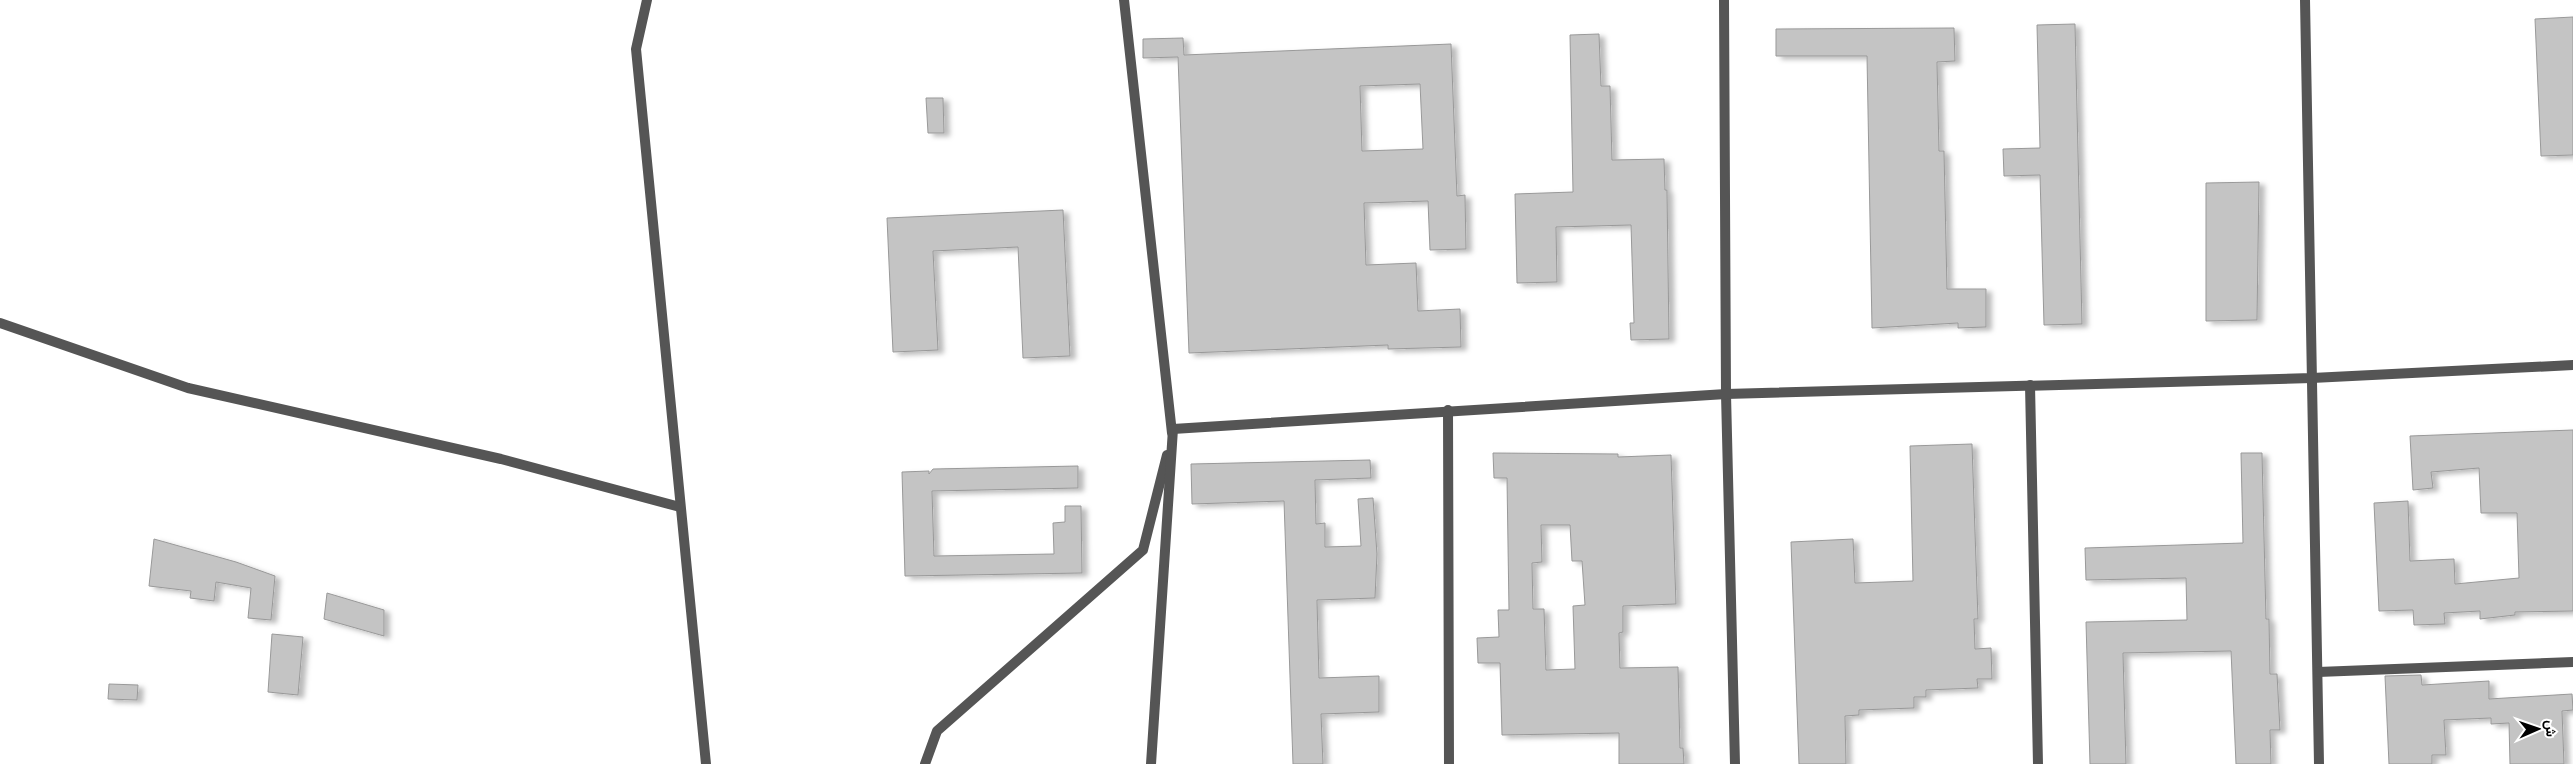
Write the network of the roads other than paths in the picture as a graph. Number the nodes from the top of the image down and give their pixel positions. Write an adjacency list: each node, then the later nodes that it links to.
1 (646, 0): 12 (street)
2 (1124, 0): 11 (street)
3 (1724, 0): 9 (street)
4 (2305, 0): 7 (street)
5 (0, 323): 12 (street)
6 (2573, 365): 7 (street)
7 (2312, 378): 8 (street); 14 (street)
8 (2030, 386): 9 (street); 20 (street)
9 (1726, 394): 10 (street); 19 (street)
10 (1448, 410): 11 (street); 18 (street)
11 (1173, 429): 16 (street); 17 (street)
12 (680, 507): 15 (street)
13 (2573, 662): 14 (street)
14 (2318, 672): 21 (street)
15 (706, 764)
16 (925, 764)
17 (1151, 764)
18 (1449, 764)
19 (1735, 764)
20 (2038, 764)
21 (2319, 764)

